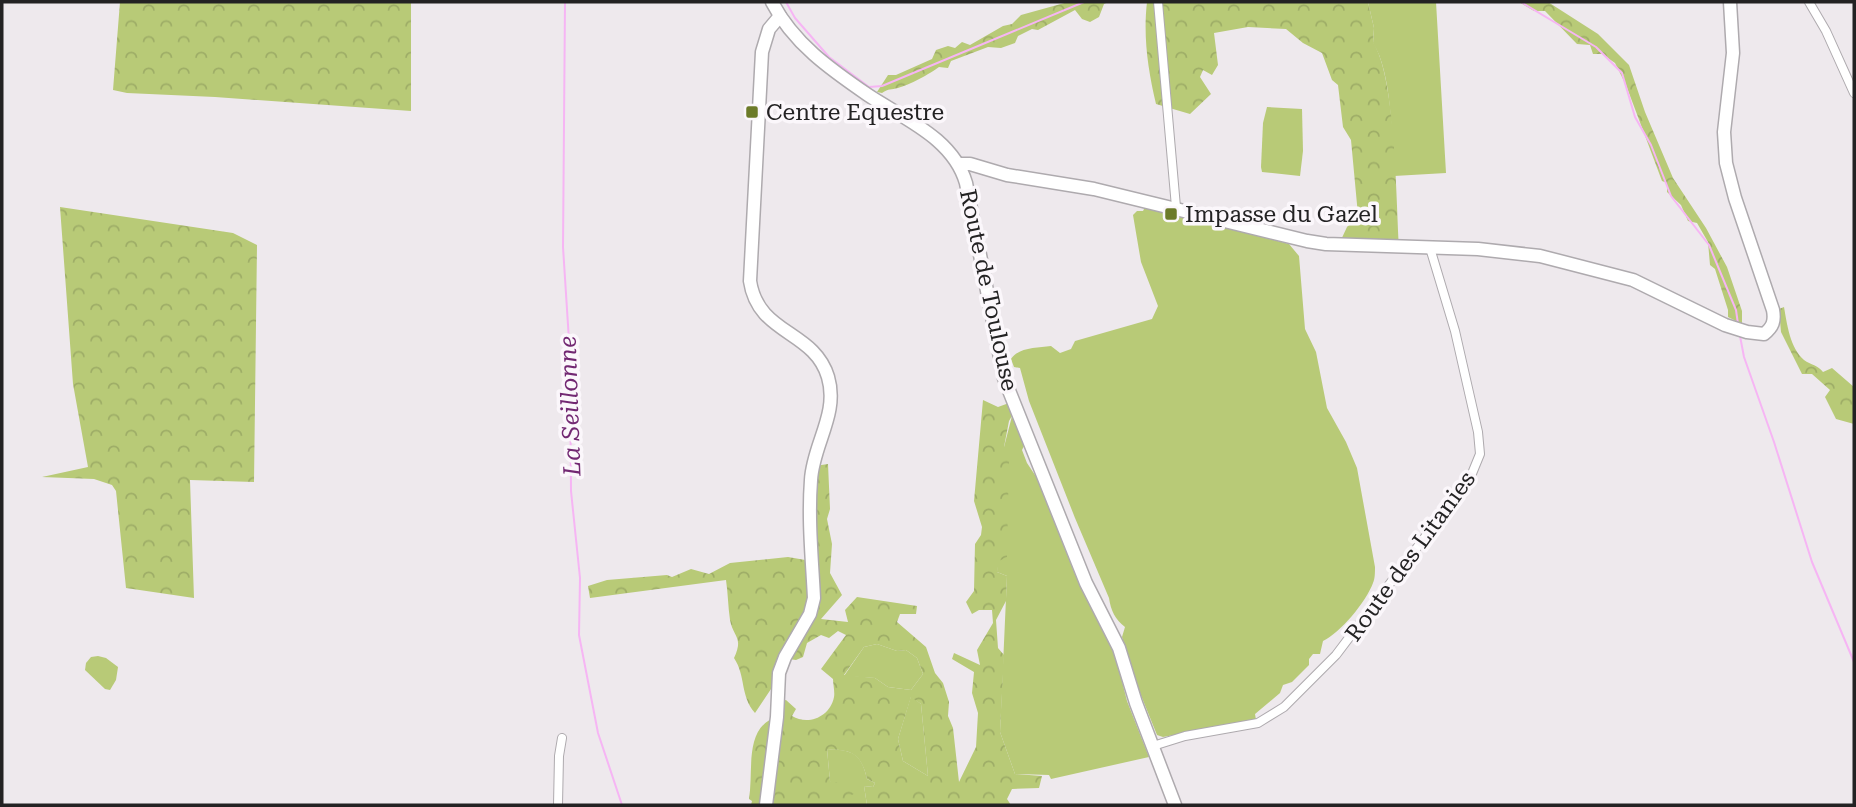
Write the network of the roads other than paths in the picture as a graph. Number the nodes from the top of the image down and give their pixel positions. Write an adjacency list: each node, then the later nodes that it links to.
1 (772, 2): 5 (street, Route de Toulouse)
2 (1158, 2): 10 (street)
3 (1730, 2): 11 (street)
4 (1809, 2): 8 (street)
5 (779, 16): 6 (street, Route de Toulouse); 7 (street)
6 (788, 28): 7 (street); 9 (street, Route de Toulouse)
7 (765, 44): 15 (street)
8 (1854, 93)
9 (959, 164): 10 (street); 13 (street, Route de Toulouse)
10 (1176, 207): 11 (street)
11 (1430, 248): 13 (street, Route des Litanies)
12 (562, 738): 14 (street)
13 (1153, 746): 16 (street, Route de Toulouse)
14 (558, 805)
15 (766, 805)
16 (1175, 805)

